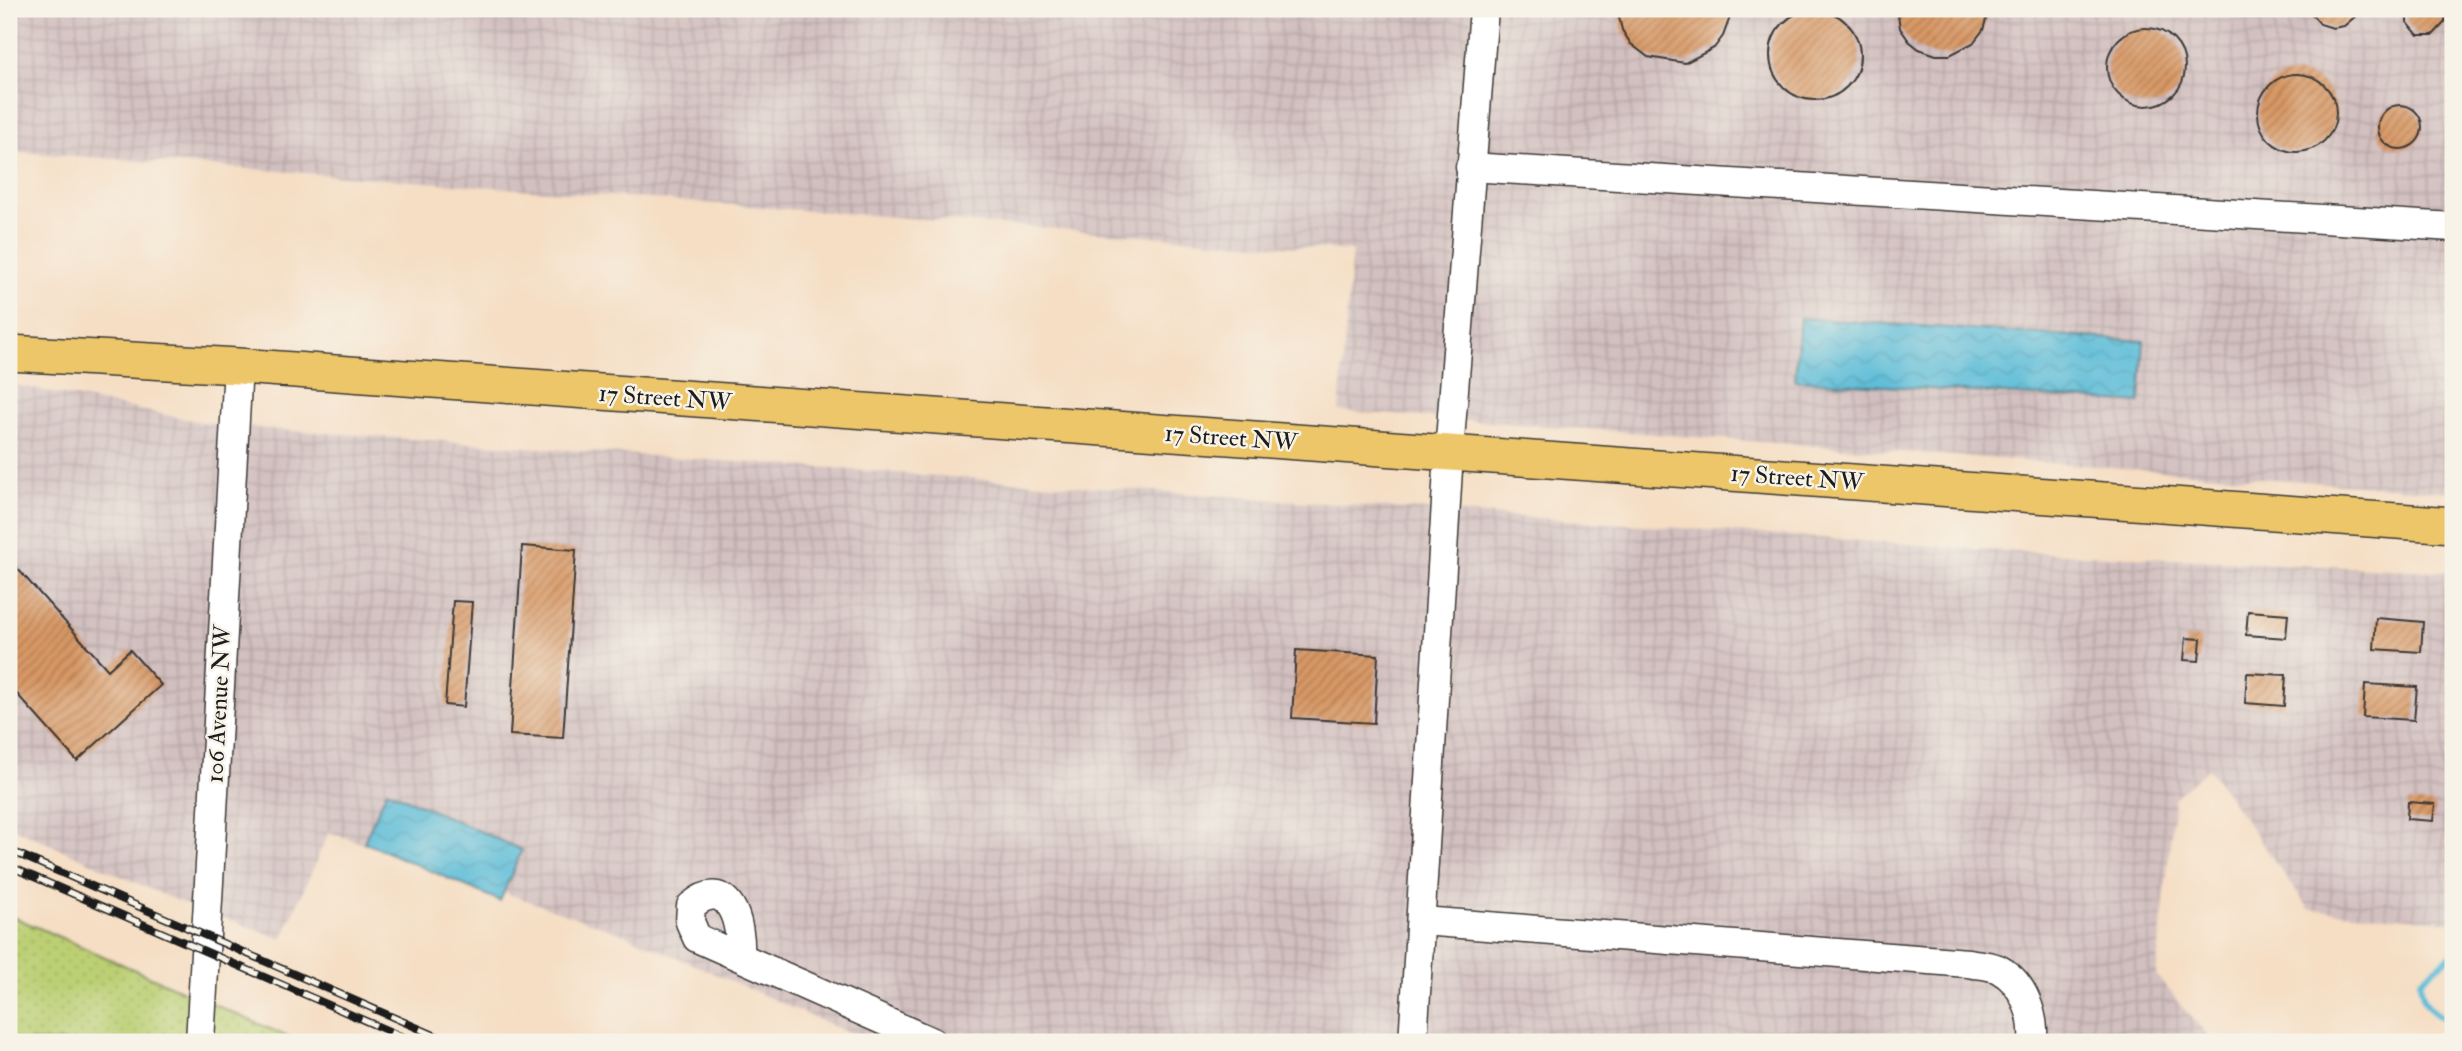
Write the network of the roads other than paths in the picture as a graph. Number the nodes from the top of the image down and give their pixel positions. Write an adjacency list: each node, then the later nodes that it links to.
1 (1484, 9): 2 (street)
2 (1470, 167): 3 (street); 6 (street)
3 (2453, 227)
4 (9, 353): 5 (main road, 17 Street NW)
5 (238, 366): 6 (main road, 17 Street NW); 10 (street, 106 Avenue NW)
6 (1449, 453): 7 (main road, 17 Street NW); 8 (street)
7 (2453, 525)
8 (1422, 921): 12 (street); 13 (street)
9 (740, 955): 11 (street)
10 (200, 1042)
11 (932, 1042)
12 (1413, 1042)
13 (2033, 1042)

